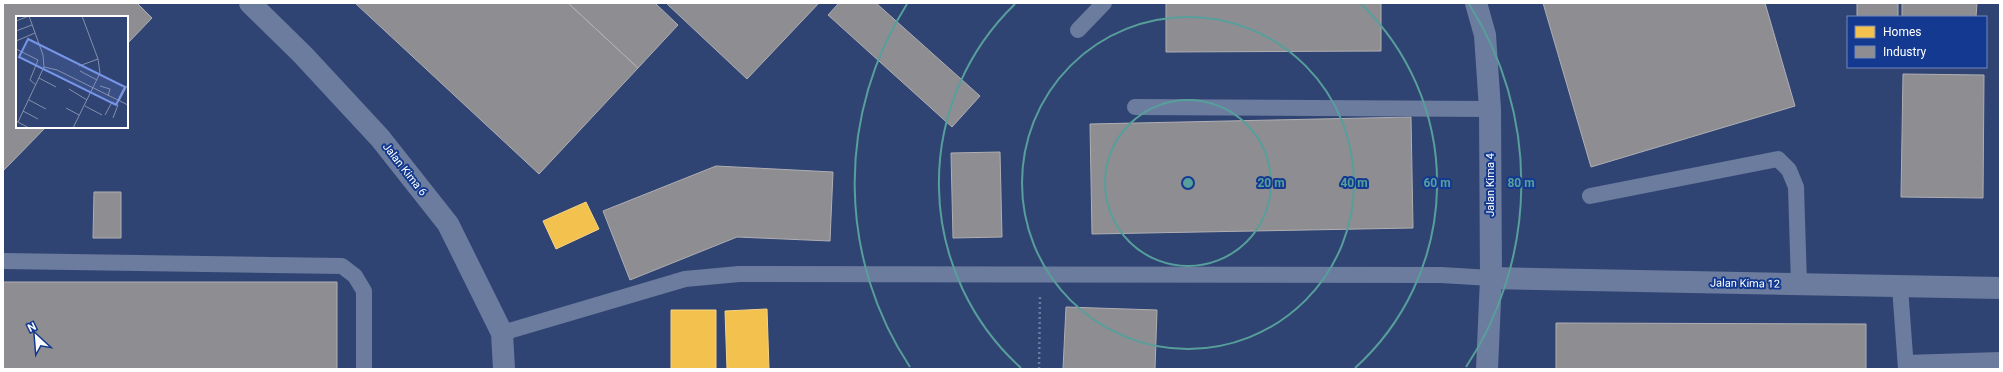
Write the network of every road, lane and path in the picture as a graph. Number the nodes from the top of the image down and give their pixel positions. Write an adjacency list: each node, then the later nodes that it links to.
1 (250, 3): 14 (street, Jalan Kima 6)
2 (1104, 3): 4 (lane)
3 (1476, 3): 6 (street, Jalan Kima 4)
4 (1078, 30)
5 (1135, 106): 6 (lane)
6 (1490, 110): 10 (street, Jalan Kima 4)
7 (1590, 196): 11 (lane)
8 (3, 261): 17 (lane)
9 (1040, 275): 10 (lane); 14 (lane); 19 (path)
10 (1491, 278): 11 (street, Jalan Kima 12); 20 (street, Jalan Kima 4)
11 (1799, 284): 12 (street, Jalan Kima 12)
12 (1900, 287): 13 (street, Jalan Kima 12); 16 (lane)
13 (2000, 288)
14 (502, 333): 18 (street, Jalan Kima 6)
15 (2000, 360): 16 (lane)
16 (1906, 366)
17 (364, 369)
18 (504, 369)
19 (1040, 369)
20 (1487, 369)

